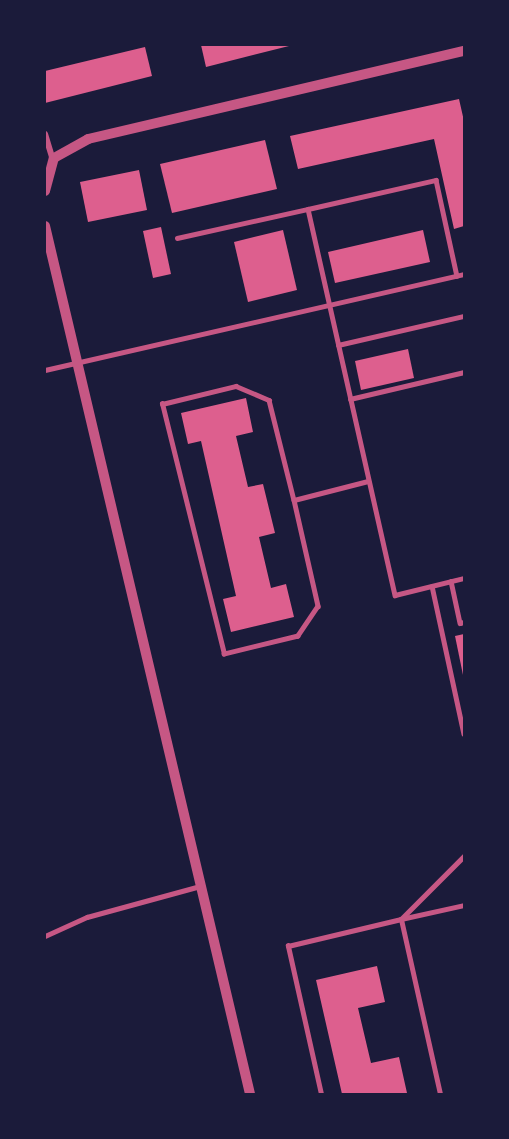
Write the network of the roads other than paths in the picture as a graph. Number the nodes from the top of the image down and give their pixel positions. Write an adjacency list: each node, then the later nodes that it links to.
1 (464, 51): 3 (street)
2 (45, 134): 3 (street)
3 (53, 162): 4 (street)
4 (45, 190)
5 (308, 209): 7 (lane); 9 (lane); 10 (lane)
6 (45, 226): 13 (street)
7 (177, 238)
8 (464, 274): 9 (lane)
9 (457, 276): 10 (lane)
10 (329, 305): 12 (lane); 13 (lane)
11 (464, 316): 12 (lane)
12 (338, 345): 16 (lane)
13 (78, 363): 14 (lane); 25 (street)
14 (45, 370)
15 (464, 372): 16 (lane)
16 (350, 399): 17 (lane)
17 (368, 482): 18 (lane); 21 (lane)
18 (294, 500): 18 (lane)
19 (464, 578): 20 (lane)
20 (451, 581): 21 (lane); 22 (lane)
21 (432, 586): 23 (lane)
22 (464, 622)
23 (464, 734)
24 (464, 856): 27 (lane)
25 (200, 886): 28 (lane); 29 (street)
26 (464, 905): 27 (lane)
27 (401, 920): 30 (lane); 31 (lane)
28 (45, 936)
29 (250, 1094)
30 (321, 1094)
31 (440, 1094)

